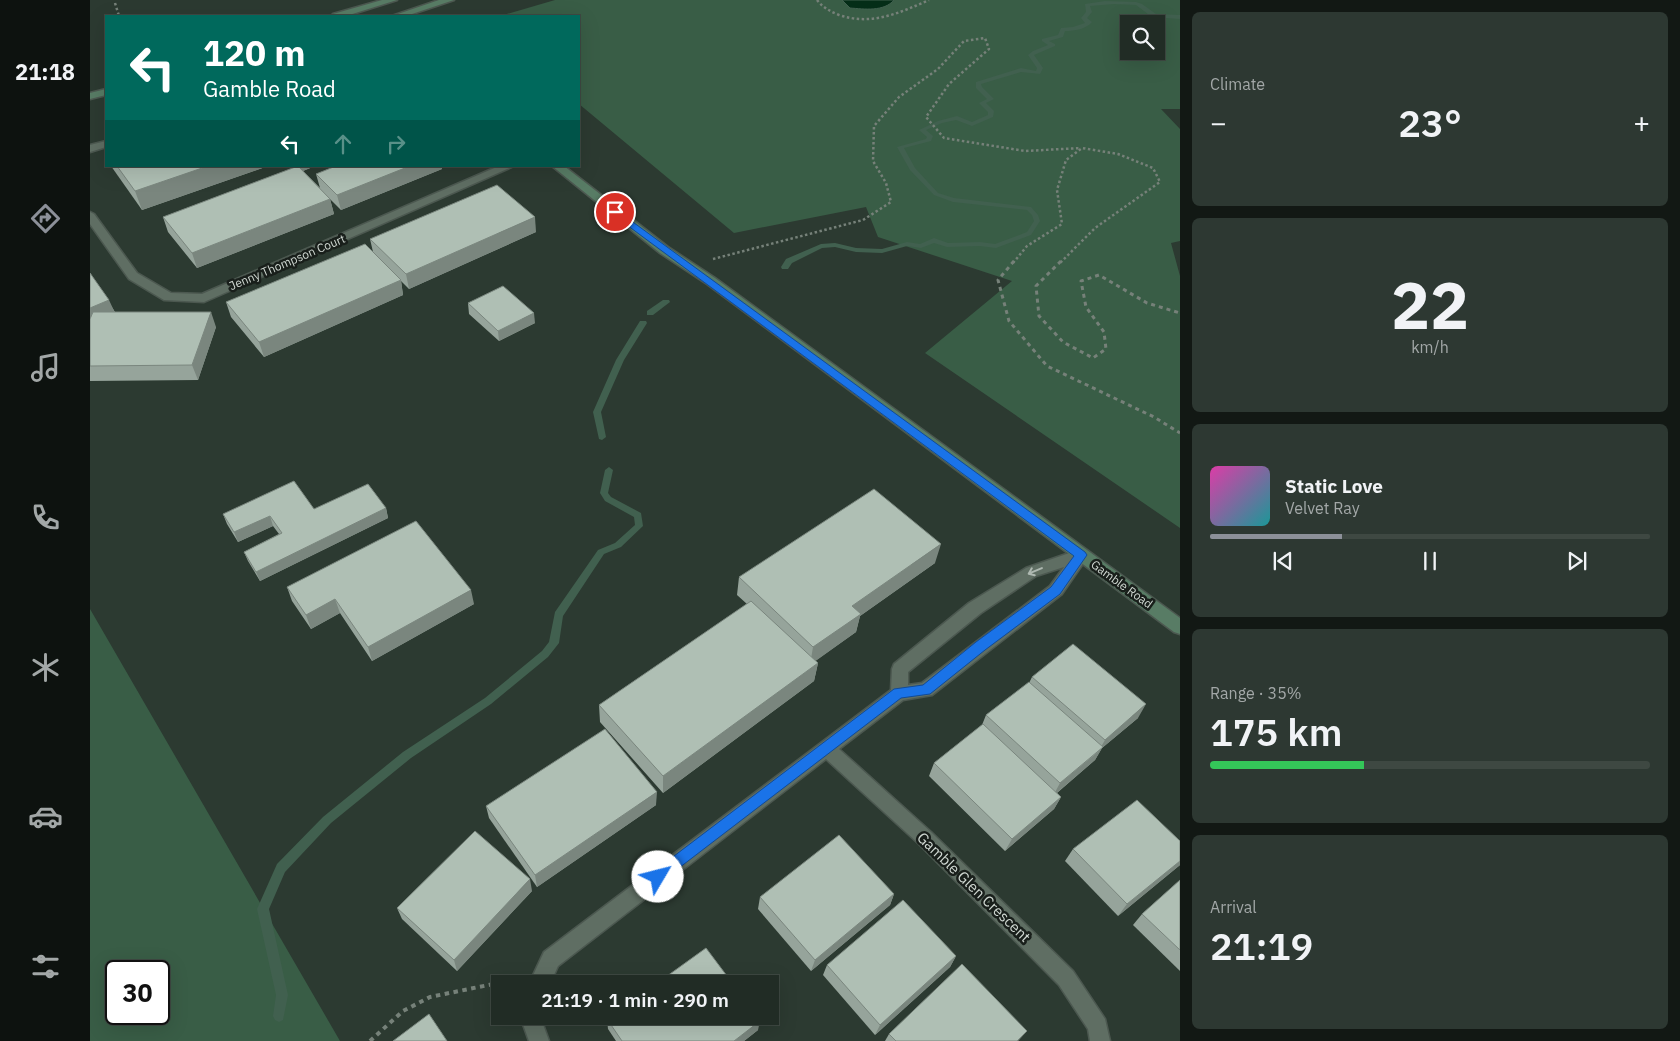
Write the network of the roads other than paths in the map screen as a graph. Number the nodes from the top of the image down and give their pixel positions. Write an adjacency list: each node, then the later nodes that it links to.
1 (392, 0): 3 (main road)
2 (449, 0): 7 (main road)
3 (380, 4): 4 (main road); 5 (main road); 6 (main road)
4 (340, 15)
5 (385, 15)
6 (399, 15)
7 (404, 15)
8 (105, 92): 9 (main road)
9 (90, 96)
10 (105, 144): 11 (street)
11 (90, 149)
12 (507, 167): 14 (street, Jenny Thompson Court)
13 (558, 167): 15 (main road, Gamble Road)
14 (90, 216)
15 (1081, 555): 16 (main road, Gamble Road); 17 (street); 17 (street, one-way to 17)
16 (1180, 627)
17 (898, 693): 18 (street)
18 (827, 749): 19 (street); 22 (street, Gamble Glen Crescent)
19 (543, 975)
20 (533, 1025): 21 (street)
21 (539, 1041)
22 (1100, 1041)

